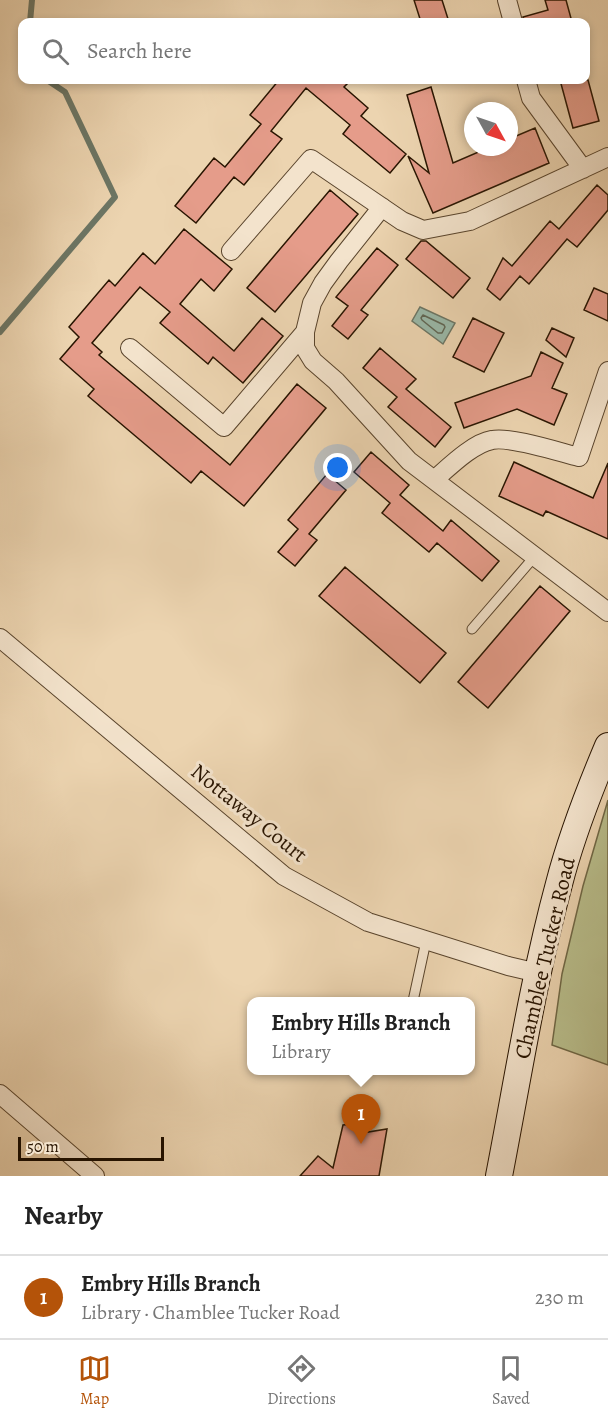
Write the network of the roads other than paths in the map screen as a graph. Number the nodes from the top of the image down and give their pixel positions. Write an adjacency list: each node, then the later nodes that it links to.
1 (507, 0): 2 (street)
2 (512, 18)
3 (527, 84): 5 (street)
4 (608, 157): 5 (street)
5 (583, 169): 6 (street)
6 (382, 207): 7 (street); 8 (street)
7 (231, 251)
8 (305, 332): 9 (street); 11 (street)
9 (130, 348)
10 (608, 371): 11 (street)
11 (434, 480): 12 (street)
12 (535, 556): 13 (street); 14 (lane)
13 (608, 612)
14 (472, 629)
15 (0, 638): 17 (street, Nottaway Court)
16 (608, 746): 18 (main road, Chamblee Tucker Road)
17 (426, 941): 18 (street, Nottaway Court); 19 (lane)
18 (538, 973): 22 (main road, Chamblee Tucker Road)
19 (414, 997)
20 (0, 1094): 21 (street)
21 (95, 1176)
22 (499, 1176)

